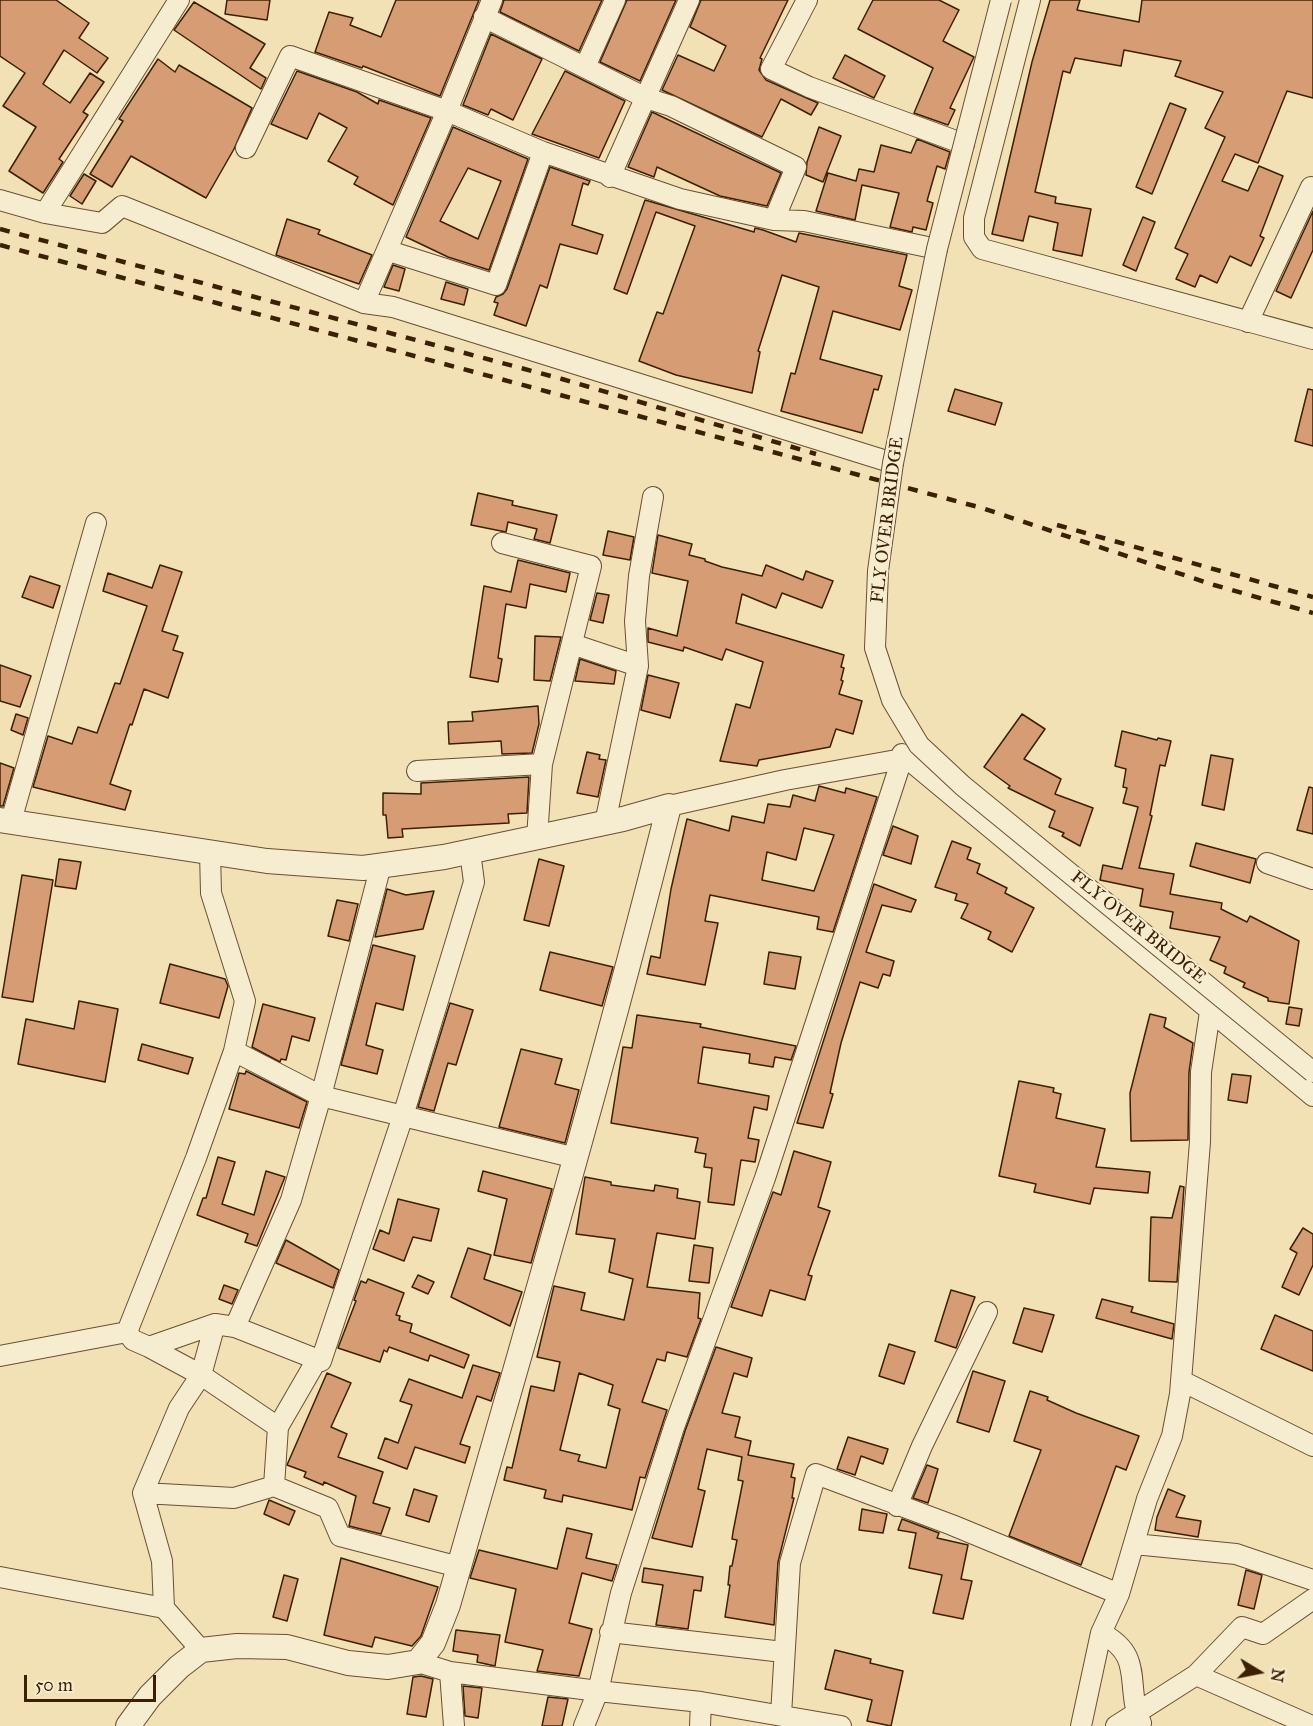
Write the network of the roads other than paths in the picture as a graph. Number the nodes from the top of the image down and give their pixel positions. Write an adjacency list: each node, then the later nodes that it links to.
1 (179, 0): 17 (street)
2 (615, 0): 8 (street)
3 (689, 0): 9 (street)
4 (807, 0): 11 (street)
5 (1001, 0): 11 (street, FLY OVER BRIDGE, bridge)
6 (1030, 0): 22 (street)
7 (488, 8): 8 (street); 10 (street)
8 (585, 67): 9 (street)
9 (646, 98): 14 (street); 18 (street)
10 (447, 111): 12 (street); 13 (street); 20 (street)
11 (964, 144): 19 (street, FLY OVER BRIDGE, bridge)
12 (246, 148)
13 (543, 152): 14 (street); 20 (street)
14 (610, 177): 18 (street)
15 (1313, 188): 22 (street)
16 (0, 200): 17 (street)
17 (45, 213): 21 (street)
18 (774, 220): 19 (street)
19 (938, 249): 24 (street, FLY OVER BRIDGE, bridge)
20 (388, 251): 21 (street)
21 (364, 303): 24 (street)
22 (1248, 322): 23 (street)
23 (1313, 339)
24 (893, 463): 44 (street, FLY OVER BRIDGE, bridge)
25 (653, 497): 29 (street)
26 (96, 523): 34 (street)
27 (502, 543): 28 (street)
28 (572, 644): 29 (street); 31 (street)
29 (638, 666): 35 (street)
30 (902, 759): 33 (street); 42 (street); 70 (street)
31 (542, 764): 32 (street); 36 (street)
32 (417, 771)
33 (669, 806): 35 (street); 48 (street)
34 (6, 820): 37 (street)
35 (605, 823): 36 (street)
36 (537, 838): 38 (street)
37 (210, 852): 40 (street); 43 (street)
38 (470, 852): 40 (street); 47 (street)
39 (1267, 863): 41 (street)
40 (381, 865): 45 (street)
41 (1313, 879)
42 (1210, 1012): 46 (street); 57 (street)
43 (234, 1051): 45 (street); 52 (street)
44 (1313, 1072)
45 (321, 1096): 47 (street); 51 (street)
46 (1313, 1096)
47 (403, 1116): 48 (street); 55 (street)
48 (576, 1158): 64 (street)
49 (987, 1312): 62 (street)
50 (215, 1324): 51 (street); 53 (street); 56 (street)
51 (235, 1327): 55 (street)
52 (126, 1332): 53 (street); 54 (street)
53 (149, 1347): 56 (street)
54 (0, 1356)
55 (321, 1361): 58 (street)
56 (201, 1375): 58 (street); 61 (street)
57 (1182, 1381): 59 (street); 63 (street)
58 (278, 1427): 60 (street)
59 (1313, 1446)
60 (274, 1486): 61 (street); 64 (street)
61 (143, 1493): 69 (street)
62 (897, 1506): 67 (street); 73 (street)
63 (1134, 1544): 66 (street); 67 (street)
64 (459, 1567): 74 (street)
65 (0, 1577): 69 (street)
66 (1313, 1580)
67 (1119, 1594): 71 (street)
68 (1313, 1599): 76 (street)
69 (164, 1608): 72 (street)
70 (610, 1632): 73 (street); 77 (street)
71 (1101, 1633): 80 (street); 86 (street)
72 (201, 1650): 74 (street); 81 (street)
73 (783, 1652): 79 (street)
74 (418, 1662): 75 (street)
75 (450, 1672): 77 (street); 82 (street)
76 (1196, 1675): 80 (street); 88 (street)
77 (598, 1691): 78 (street); 83 (street)
78 (701, 1702): 79 (street); 84 (street)
79 (781, 1715): 85 (street)
80 (1140, 1720): 87 (street)
81 (128, 1726)
82 (453, 1726)
83 (584, 1726)
84 (700, 1726)
85 (841, 1726)
86 (1081, 1726)
87 (1116, 1726)
88 (1312, 1726)

